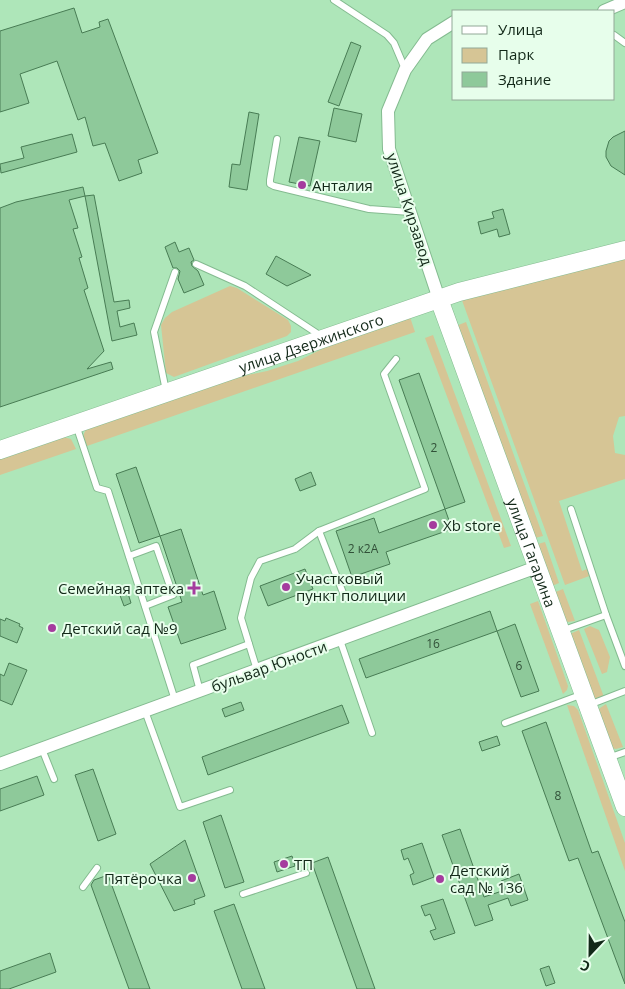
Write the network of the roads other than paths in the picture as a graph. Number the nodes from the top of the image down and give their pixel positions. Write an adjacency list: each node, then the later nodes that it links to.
1 (334, 0): 5 (lane)
2 (624, 2): 3 (street)
3 (606, 10)
4 (452, 23): 5 (street, улица Кирзавод)
5 (405, 70): 7 (street, улица Кирзавод)
6 (277, 139): 7 (lane)
7 (410, 212): 11 (street, улица Кирзавод)
8 (625, 250): 11 (main road, улица Дзержинского)
9 (196, 264): 12 (lane)
10 (175, 272): 14 (lane)
11 (439, 299): 12 (main road, улица Дзержинского); 20 (main road, улица Гагарина)
12 (324, 338): 14 (main road, улица Дзержинского)
13 (396, 359): 18 (lane)
14 (166, 392): 15 (main road, улица Дзержинского)
15 (76, 424): 16 (main road, улица Дзержинского); 19 (lane)
16 (0, 450)
17 (571, 509): 23 (lane)
18 (319, 531): 21 (lane); 26 (lane)
19 (129, 556): 22 (lane); 22 (lane)
20 (537, 567): 24 (main road, улица Гагарина); 25 (street, бульвар Юности)
21 (345, 598)
22 (145, 606): 32 (lane)
23 (606, 615): 24 (lane); 27 (lane)
24 (561, 631): 31 (main road, улица Гагарина)
25 (340, 640): 28 (street, бульвар Юности); 35 (lane)
26 (249, 644): 28 (lane); 29 (lane)
27 (625, 666)
28 (257, 670): 29 (street, бульвар Юности)
29 (200, 691): 32 (street, бульвар Юности)
30 (625, 691): 31 (lane)
31 (586, 699): 34 (lane); 38 (main road, улица Гагарина)
32 (175, 700): 33 (street, бульвар Юности)
33 (145, 711): 36 (street, бульвар Юности); 41 (lane)
34 (505, 723)
35 (372, 733)
36 (42, 749): 39 (street, бульвар Юности); 40 (lane)
37 (625, 752): 38 (lane)
38 (607, 758): 42 (main road, улица Гагарина)
39 (0, 764)
40 (54, 779)
41 (230, 790)
42 (625, 807)
43 (97, 868): 45 (lane)
44 (306, 873): 46 (lane)
45 (83, 888)
46 (243, 894)

